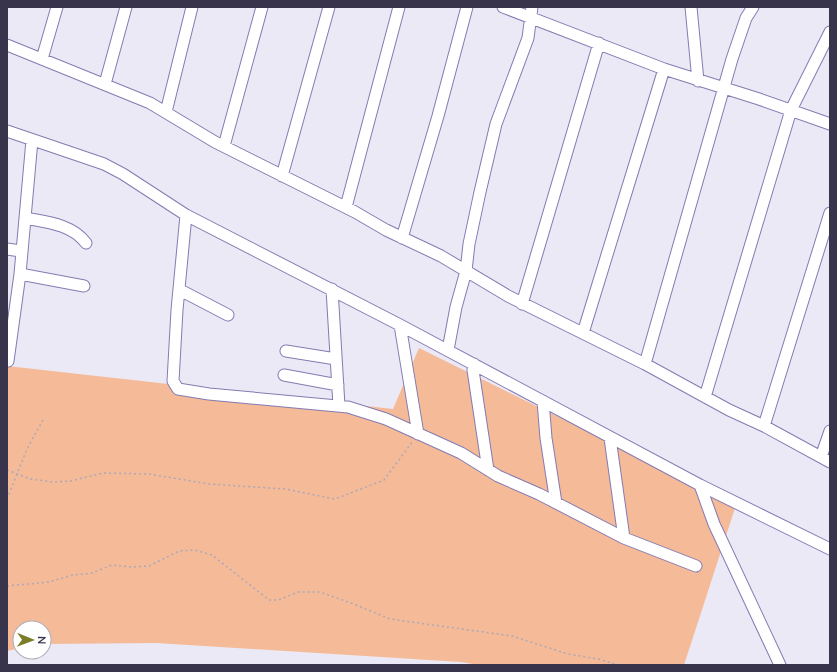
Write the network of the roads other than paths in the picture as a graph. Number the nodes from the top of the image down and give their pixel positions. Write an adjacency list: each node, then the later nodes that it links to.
1 (57, 7): 16 (street)
2 (126, 7): 19 (street)
3 (192, 7): 22 (street)
4 (262, 7): 26 (street)
5 (329, 7): 27 (street)
6 (400, 7): 28 (street)
7 (467, 7): 32 (street)
8 (503, 7): 12 (street)
9 (532, 7): 12 (street)
10 (691, 7): 18 (street)
11 (754, 7): 20 (street)
12 (532, 19): 14 (street); 36 (street)
13 (830, 32): 21 (street)
14 (599, 44): 17 (street); 41 (street)
15 (7, 45): 16 (street)
16 (42, 59): 19 (street)
17 (664, 69): 18 (street); 44 (street)
18 (698, 81): 20 (street)
19 (105, 84): 22 (street)
20 (724, 88): 21 (street); 50 (street)
21 (791, 110): 23 (street); 53 (street)
22 (166, 112): 26 (street)
23 (830, 124)
24 (7, 131): 25 (street)
25 (32, 140): 30 (street); 31 (street)
26 (224, 146): 27 (street)
27 (282, 176): 28 (street)
28 (346, 208): 32 (street)
29 (830, 213): 56 (street)
30 (186, 215): 39 (street); 40 (street)
31 (24, 218): 33 (street); 35 (street)
32 (402, 238): 36 (street)
33 (86, 243)
34 (7, 249): 35 (street)
35 (22, 251): 37 (street)
36 (466, 271): 41 (street); 45 (street)
37 (20, 274): 38 (street); 48 (street)
38 (84, 286)
39 (332, 289): 43 (street); 47 (street)
40 (180, 290): 42 (street); 55 (street)
41 (522, 304): 44 (street)
42 (228, 315)
43 (400, 325): 45 (street); 58 (street)
44 (583, 333): 50 (street)
45 (448, 350): 49 (street)
46 (286, 351): 47 (street)
47 (336, 359): 52 (street)
48 (8, 360)
49 (474, 364): 54 (street); 61 (street)
50 (645, 364): 53 (street)
51 (284, 375): 52 (street)
52 (338, 385): 55 (street)
53 (705, 397): 56 (street)
54 (543, 401): 59 (street); 63 (street)
55 (339, 406): 58 (street)
56 (764, 426): 60 (street)
57 (830, 431): 60 (street)
58 (418, 434): 61 (street)
59 (610, 438): 62 (street); 64 (street)
60 (825, 459)
61 (488, 470): 63 (street)
62 (700, 485): 65 (street); 67 (street)
63 (556, 503): 64 (street)
64 (624, 538): 66 (street)
65 (830, 549)
66 (696, 566)
67 (780, 665)

